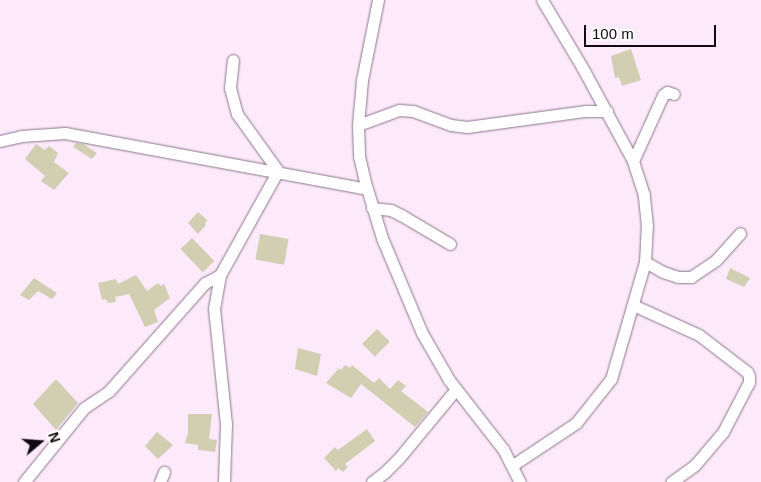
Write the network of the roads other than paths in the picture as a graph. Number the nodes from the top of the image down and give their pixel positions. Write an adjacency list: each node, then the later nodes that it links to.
1 (378, 0): 6 (street)
2 (542, 0): 5 (street)
3 (233, 60): 9 (street)
4 (674, 94): 8 (street)
5 (607, 111): 6 (street); 8 (street)
6 (358, 125): 10 (street)
7 (0, 141): 9 (street)
8 (633, 161): 14 (street)
9 (278, 171): 10 (street); 15 (street)
10 (367, 189): 11 (street)
11 (372, 208): 13 (street); 17 (street)
12 (740, 233): 14 (street)
13 (450, 244)
14 (645, 262): 16 (street)
15 (220, 275): 19 (street); 20 (street)
16 (634, 305): 18 (street); 23 (street)
17 (456, 389): 18 (street); 21 (street)
18 (513, 465): 22 (street)
19 (24, 482)
20 (224, 482)
21 (372, 482)
22 (520, 482)
23 (672, 482)

